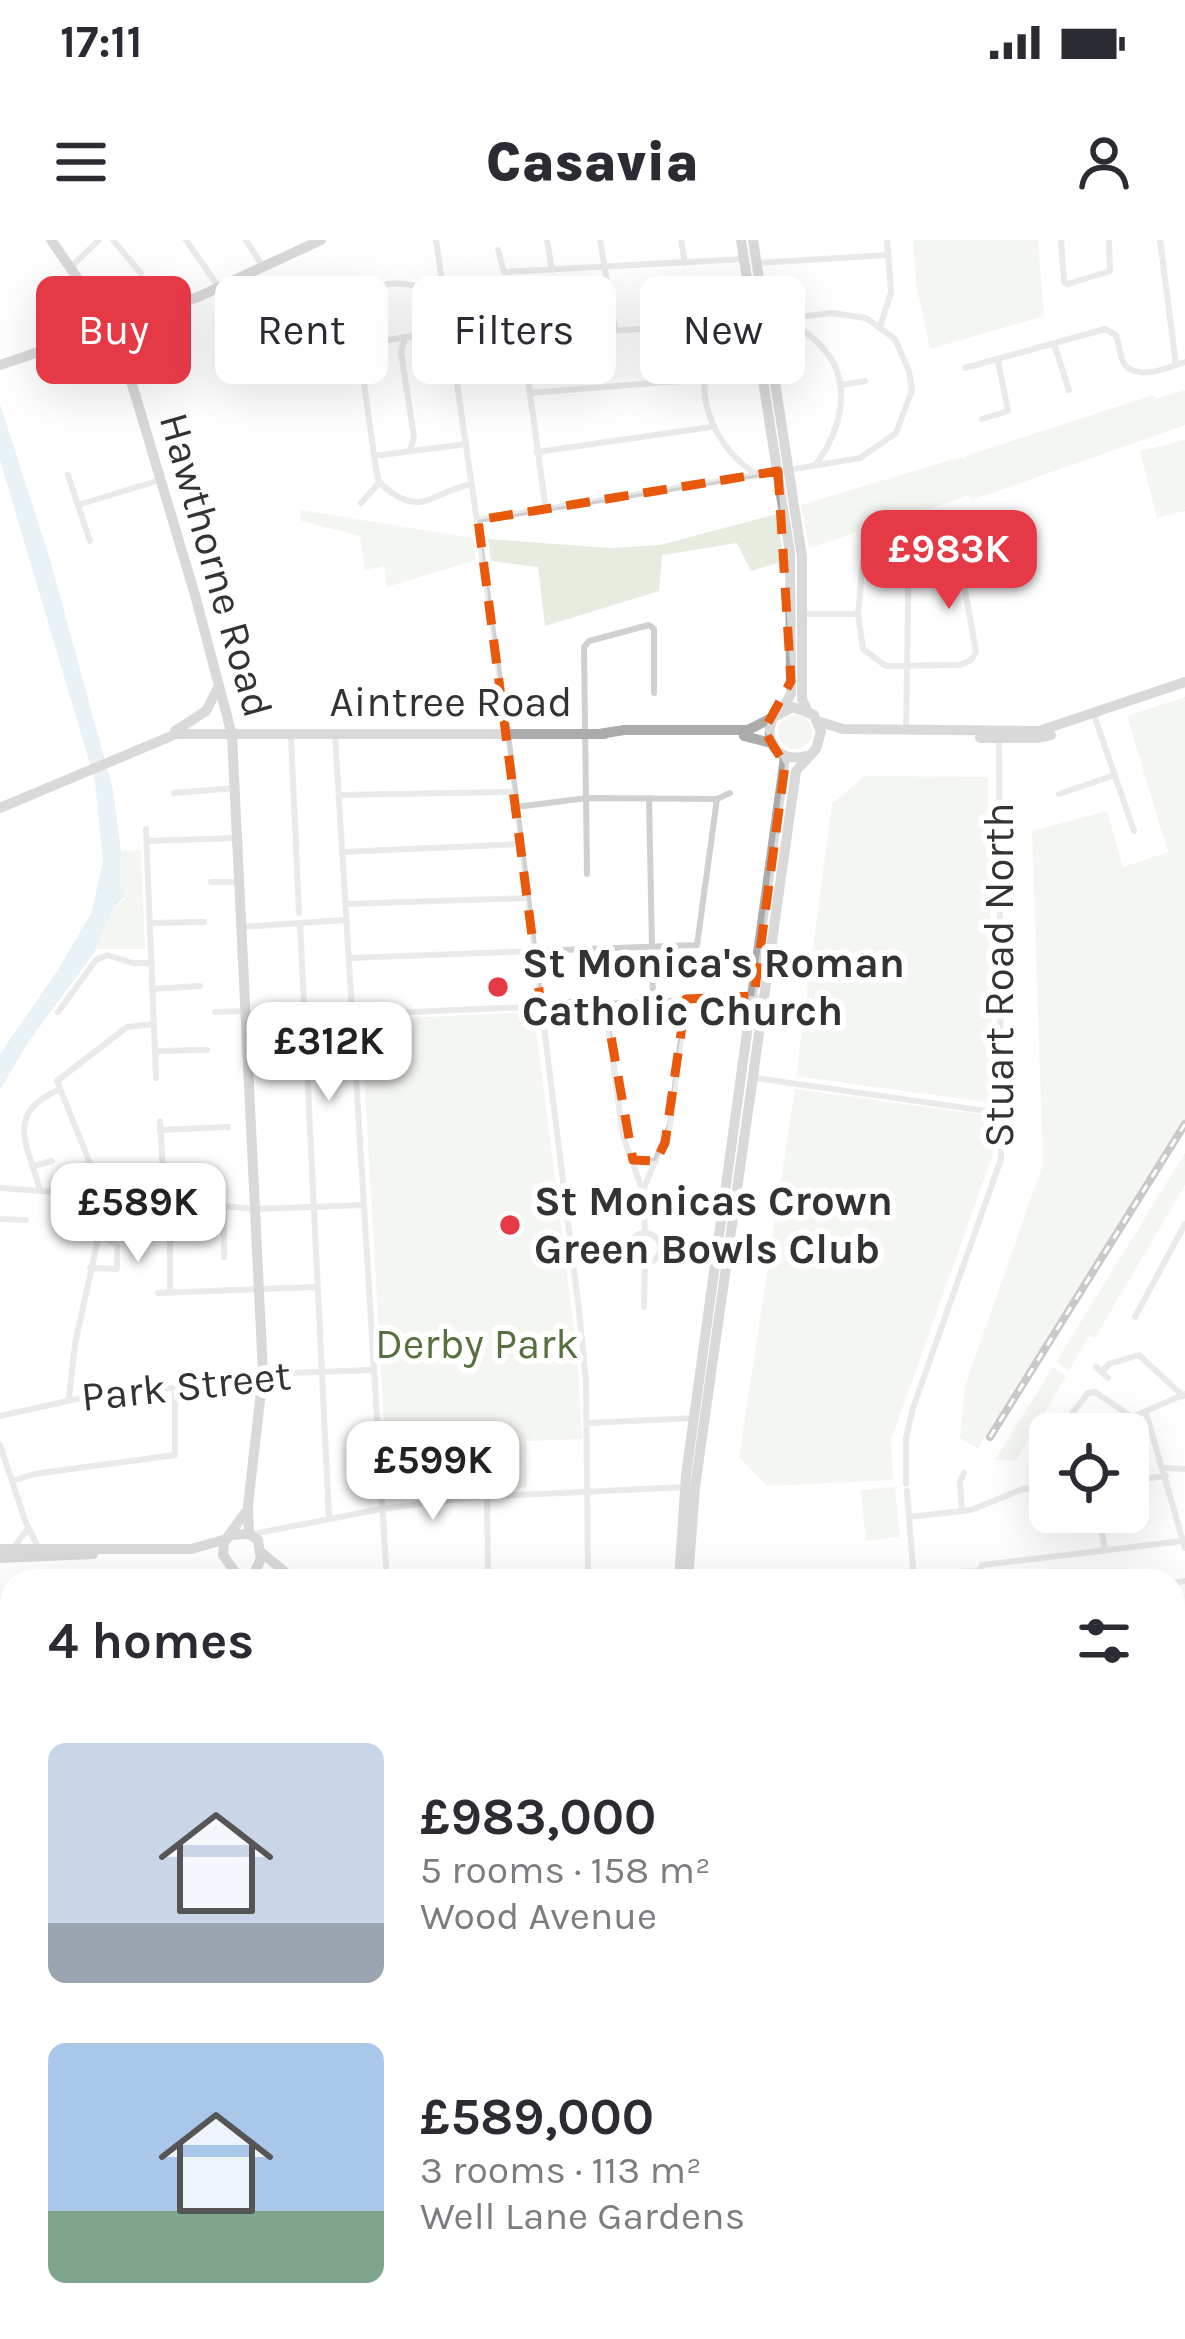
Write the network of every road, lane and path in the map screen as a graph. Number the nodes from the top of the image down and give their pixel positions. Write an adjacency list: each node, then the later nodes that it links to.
1 (52, 240): 21 (main road, Hawthorne Road)
2 (99, 240): 21 (street)
3 (113, 240): 25 (street)
4 (185, 240): 31 (street)
5 (246, 240): 22 (street)
6 (321, 240): 22 (main road)
7 (436, 240): 28 (street)
8 (548, 240): 24 (street)
9 (599, 240): 23 (street)
10 (681, 240): 20 (street)
11 (741, 240): 19 (main road)
12 (753, 240): 19 (main road)
13 (887, 240): 18 (street)
14 (1061, 240): 15 (street)
15 (1108, 240)
16 (1160, 240): 43 (street)
17 (498, 250): 24 (street)
18 (888, 255): 19 (street); 33 (street)
19 (751, 261): 20 (street); 30 (main road)
20 (685, 262): 23 (street)
21 (71, 267): 26 (main road, Hawthorne Road)
22 (263, 267): 27 (main road)
23 (604, 267): 24 (street); 29 (street)
24 (552, 270)
25 (141, 273)
26 (77, 276)
27 (244, 276)
28 (442, 276)
29 (606, 276)
30 (754, 276)
31 (215, 284)
32 (805, 317): 33 (street)
33 (880, 326): 65 (street)
34 (805, 332): 54 (street)
35 (412, 336): 36 (street)
36 (405, 337): 37 (street); 40 (street)
37 (393, 339): 38 (street); 40 (street)
38 (388, 340)
39 (1054, 344): 42 (street); 43 (street); 55 (street)
40 (401, 352): 59 (street)
41 (36, 353): 44 (main road)
42 (998, 361): 45 (street); 57 (street)
43 (1180, 363)
44 (0, 365)
45 (964, 368)
46 (865, 381): 54 (street)
47 (131, 384): 69 (main road, Hawthorne Road)
48 (364, 384): 64 (street)
49 (458, 384): 60 (street)
50 (529, 384): 56 (street)
51 (642, 384): 56 (street)
52 (705, 384): 58 (street)
53 (772, 384): 66 (main road)
54 (840, 385): 65 (street)
55 (1069, 392)
56 (530, 393): 63 (street)
57 (982, 419)
58 (712, 427): 63 (street); 68 (street)
59 (414, 436): 61 (street); 62 (street)
60 (466, 444): 61 (street); 71 (street)
61 (422, 449): 62 (street)
62 (410, 451): 64 (street)
63 (537, 452): 74 (street)
64 (374, 456): 70 (street)
65 (816, 464): 66 (street)
66 (783, 471): 68 (street); 78 (main road); 84 (main road)
67 (68, 475): 73 (street)
68 (759, 476): 74 (street)
69 (160, 480): 73 (street); 81 (main road, Hawthorne Road)
70 (379, 482): 71 (street); 72 (street)
71 (472, 484): 75 (street)
72 (361, 503)
73 (78, 505): 76 (street)
74 (546, 510): 75 (street)
75 (478, 520): 90 (street)
76 (90, 541)
77 (909, 542): 79 (street); 80 (street); 80 (street)
78 (802, 614): 79 (street); 85 (main road)
79 (858, 614): 80 (street)
80 (907, 666): 89 (street)
81 (219, 683): 92 (main road, Hawthorne Road); 95 (main road)
82 (1185, 686): 86 (main road)
83 (654, 693): 91 (street)
84 (782, 710): 85 (main road); 87 (main road)
85 (807, 710): 88 (main road)
86 (1096, 718): 89 (main road); 96 (main road); 101 (street)
87 (772, 720): 91 (main road, Aintree Road); 97 (main road)
88 (818, 720): 89 (main road); 98 (main road)
89 (906, 730)
90 (508, 734): 91 (main road, Aintree Road); 93 (main road, Aintree Road); 103 (street)
91 (592, 734): 97 (main road, Aintree Road); 108 (street)
92 (232, 735): 94 (main road, Aintree Road); 95 (main road, Aintree Road); 102 (main road, Hawthorne Road)
93 (335, 735): 94 (main road, Aintree Road); 107 (street)
94 (291, 736): 124 (street)
95 (163, 738): 112 (main road)
96 (999, 738): 98 (main road); 152 (street, Stuart Road North)
97 (771, 743): 100 (main road)
98 (818, 744): 99 (main road)
99 (806, 756): 100 (main road); 136 (main road)
100 (785, 757): 136 (main road)
101 (1115, 775): 106 (street); 114 (street)
102 (235, 788): 104 (street); 115 (main road, Hawthorne Road)
103 (514, 792): 107 (street); 111 (street)
104 (174, 793)
105 (730, 793): 110 (street)
106 (1059, 794)
107 (339, 795): 118 (street)
108 (587, 798): 109 (street); 111 (street); 119 (street)
109 (649, 798): 110 (street); 130 (street)
110 (717, 799): 130 (street)
111 (516, 807): 117 (street)
112 (0, 808)
113 (146, 829): 116 (street)
114 (1135, 831)
115 (237, 838): 116 (street); 121 (main road, Hawthorne Road)
116 (147, 841): 127 (street)
117 (520, 844): 118 (street); 122 (street)
118 (343, 852): 123 (street)
119 (587, 874)
120 (212, 882): 121 (street)
121 (239, 882): 129 (main road, Hawthorne Road)
122 (528, 898): 123 (street); 131 (street)
123 (346, 904): 125 (street)
124 (299, 913)
125 (347, 920): 128 (street); 132 (street)
126 (204, 922): 127 (street)
127 (150, 923): 133 (street)
128 (300, 923): 129 (street); 145 (street)
129 (241, 927): 144 (main road, Hawthorne Road)
130 (652, 947): 131 (street); 138 (street)
131 (534, 951): 132 (street); 140 (street)
132 (350, 958): 143 (street)
133 (152, 963): 135 (street); 141 (street)
134 (200, 986): 135 (street)
135 (152, 989): 146 (street)
136 (759, 997): 137 (street); 149 (main road)
137 (686, 999): 138 (street); 156 (street)
138 (653, 1000): 139 (street)
139 (605, 1003): 140 (street); 154 (street)
140 (541, 1004): 143 (street); 178 (street)
141 (58, 1012)
142 (215, 1012): 144 (street)
143 (353, 1013): 145 (street); 166 (street)
144 (245, 1015): 145 (street); 170 (main road, Hawthorne Road)
145 (304, 1015): 168 (street)
146 (153, 1024): 148 (street); 151 (street)
147 (207, 1050): 148 (street)
148 (155, 1051): 150 (street)
149 (748, 1077): 152 (street); 180 (main road)
150 (156, 1078)
151 (58, 1090): 157 (street); 162 (street)
152 (1000, 1113): 216 (street, Stuart Road North)
153 (228, 1126): 165 (street)
154 (633, 1160): 156 (street); 161 (street)
155 (52, 1161): 157 (street)
156 (656, 1161): 161 (street)
157 (33, 1166): 160 (street)
158 (214, 1176): 167 (street)
159 (0, 1188): 160 (street)
160 (40, 1191): 162 (street)
161 (643, 1192): 174 (street)
162 (102, 1195): 163 (street); 175 (street)
163 (124, 1198)
164 (150, 1200): 165 (street)
165 (168, 1202): 167 (street); 184 (street)
166 (364, 1204): 168 (street); 189 (street)
167 (198, 1205): 169 (street)
168 (313, 1207): 170 (street); 183 (street)
169 (224, 1208): 170 (street); 179 (street)
170 (256, 1209): 185 (main road, Hawthorne Road)
171 (0, 1219): 172 (street)
172 (26, 1220)
173 (1185, 1224): 188 (street)
174 (645, 1232): 176 (street); 177 (street)
175 (99, 1234): 182 (street); 182 (street)
176 (629, 1247): 178 (street); 181 (street)
177 (660, 1250): 180 (street); 181 (street)
178 (572, 1255): 202 (street)
179 (224, 1256)
180 (722, 1259): 201 (main road)
181 (644, 1263): 187 (street)
182 (90, 1268): 195 (street)
183 (316, 1287): 185 (street); 190 (street)
184 (170, 1288)
185 (260, 1290): 186 (street); 192 (main road, Hawthorne Road)
186 (158, 1293)
187 (644, 1307)
188 (1136, 1318)
189 (373, 1370): 190 (street, Park Street); 214 (street)
190 (321, 1371): 192 (street, Park Street); 217 (street)
191 (1102, 1372): 194 (street)
192 (263, 1374): 193 (street, Park Street); 213 (main road, Hawthorne Road)
193 (175, 1388): 195 (street, Park Street); 208 (street)
194 (1184, 1395): 196 (street)
195 (69, 1398): 200 (street, Park Street)
196 (1145, 1412): 199 (street); 205 (street)
197 (1073, 1413): 198 (street)
198 (1122, 1413)
199 (1138, 1413)
200 (0, 1416)
201 (699, 1418): 202 (street); 209 (main road)
202 (587, 1423): 211 (street)
203 (0, 1445): 208 (street)
204 (1185, 1469): 205 (street)
205 (1166, 1472): 207 (street); 223 (street)
206 (964, 1473): 215 (street)
207 (1149, 1475)
208 (12, 1481): 218 (street)
209 (690, 1487): 211 (street); 236 (main road); 237 (main road)
210 (1029, 1488): 215 (street)
211 (588, 1491): 212 (street); 235 (street)
212 (487, 1498): 214 (street); 234 (street)
213 (248, 1505): 221 (main road, Hawthorne Road); 222 (main road, Hawthorne Road)
214 (381, 1509): 217 (street); 233 (street)
215 (962, 1510): 216 (street)
216 (909, 1517): 238 (street, Stuart Road North)
217 (329, 1518): 219 (street)
218 (26, 1527): 227 (street); 228 (street)
219 (272, 1530): 221 (street); 225 (street)
220 (1101, 1533): 226 (street)
221 (250, 1534): 222 (main road); 225 (main road)
222 (229, 1537): 224 (main road); 229 (main road)
223 (1184, 1538): 226 (street)
224 (191, 1549): 228 (main road); 229 (main road)
225 (261, 1551): 231 (main road); 232 (main road)
226 (1105, 1551): 239 (street)
227 (4, 1552): 228 (main road)
228 (35, 1552)
229 (224, 1560): 230 (main road)
230 (230, 1569)
231 (257, 1569)
232 (280, 1569)
233 (386, 1569)
234 (488, 1569)
235 (588, 1569)
236 (680, 1569)
237 (688, 1569)
238 (913, 1569)
239 (981, 1569)

